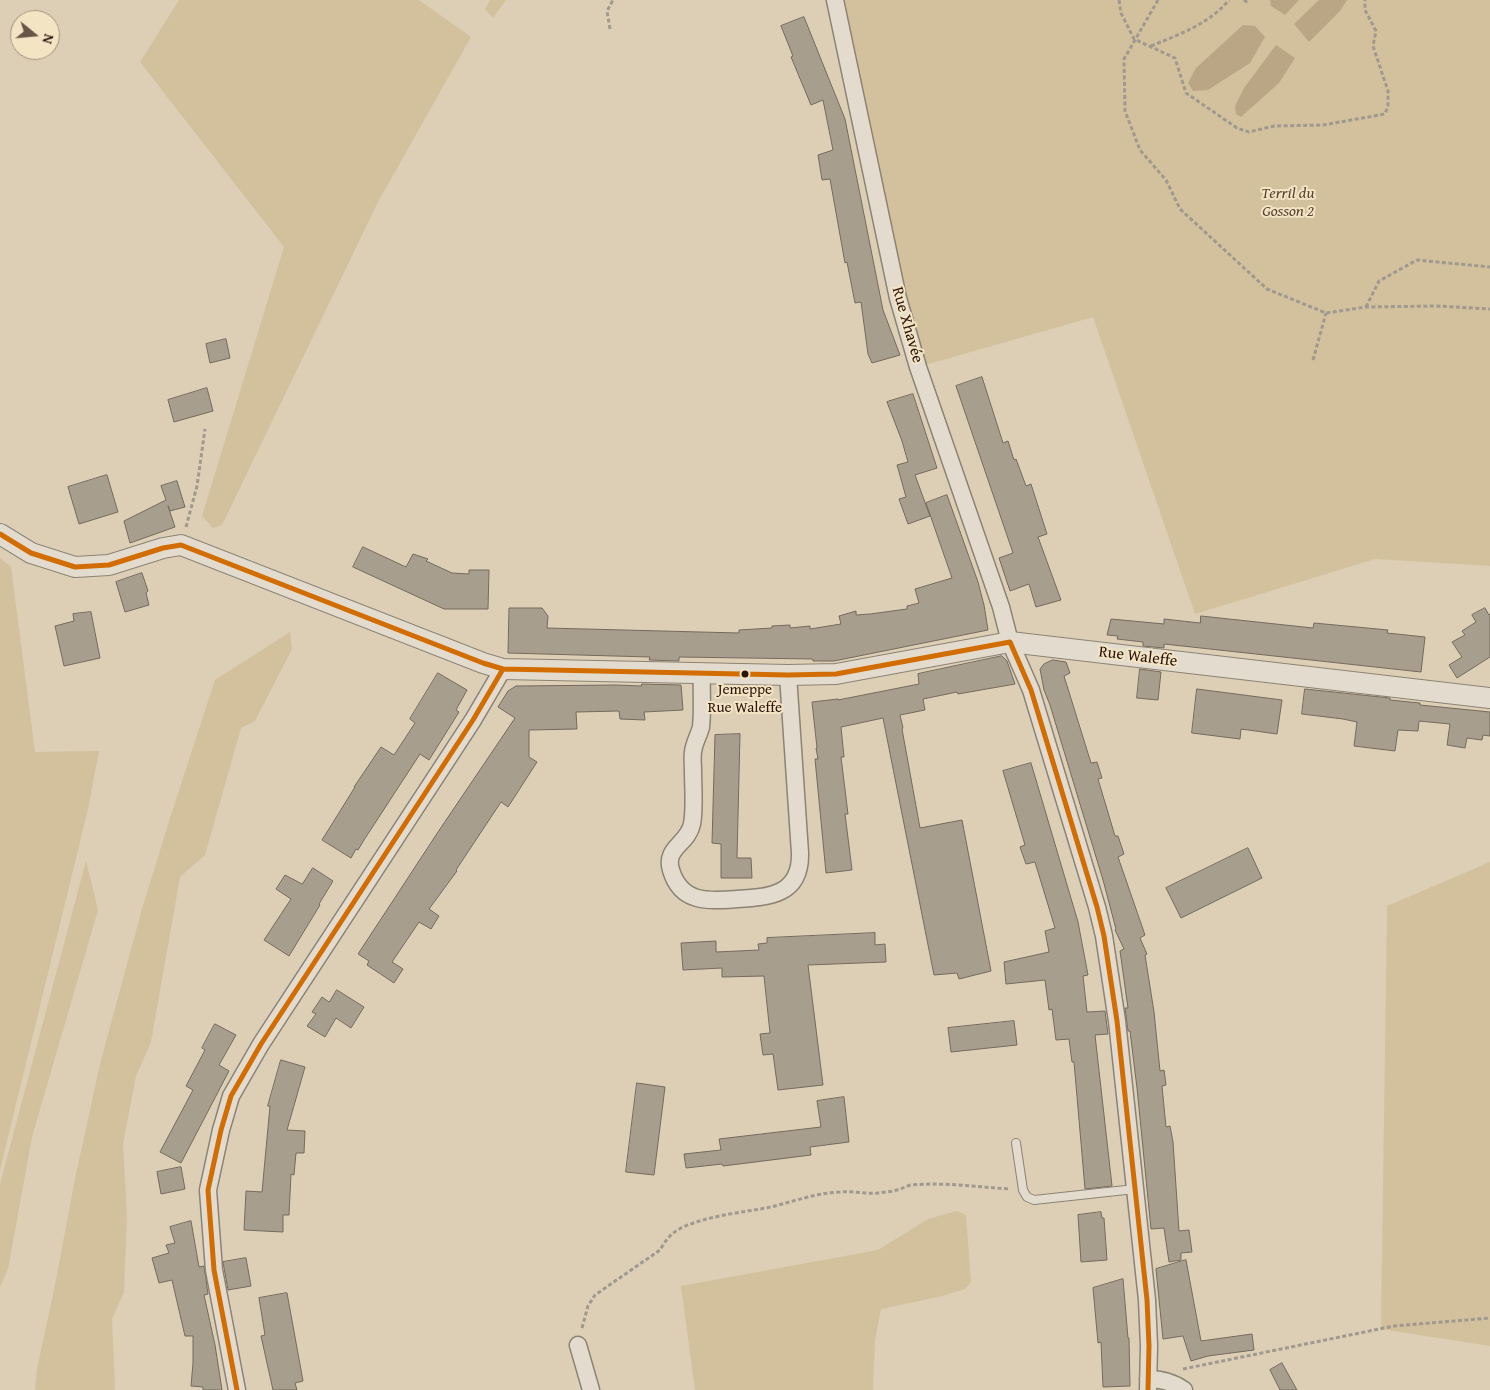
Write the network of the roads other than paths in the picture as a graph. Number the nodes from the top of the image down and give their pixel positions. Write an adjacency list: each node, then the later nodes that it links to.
1 (835, 0): 3 (street, Rue Xhavée)
2 (0, 534): 4 (street, Rue Waleffe)
3 (1010, 642): 6 (street, Rue Waleffe); 7 (street, Rue Waleffe); 9 (street, Rue Xhavée)
4 (502, 669): 5 (street, Rue Waleffe); 13 (street)
5 (702, 673): 6 (street, Rue Waleffe); 6 (street)
6 (788, 675)
7 (1490, 698)
8 (1016, 1143): 9 (lane)
9 (1135, 1189): 11 (street, Rue Xhavée)
10 (578, 1345): 14 (street)
11 (1148, 1384): 12 (street)
12 (1179, 1387)
13 (236, 1390)
14 (591, 1390)

